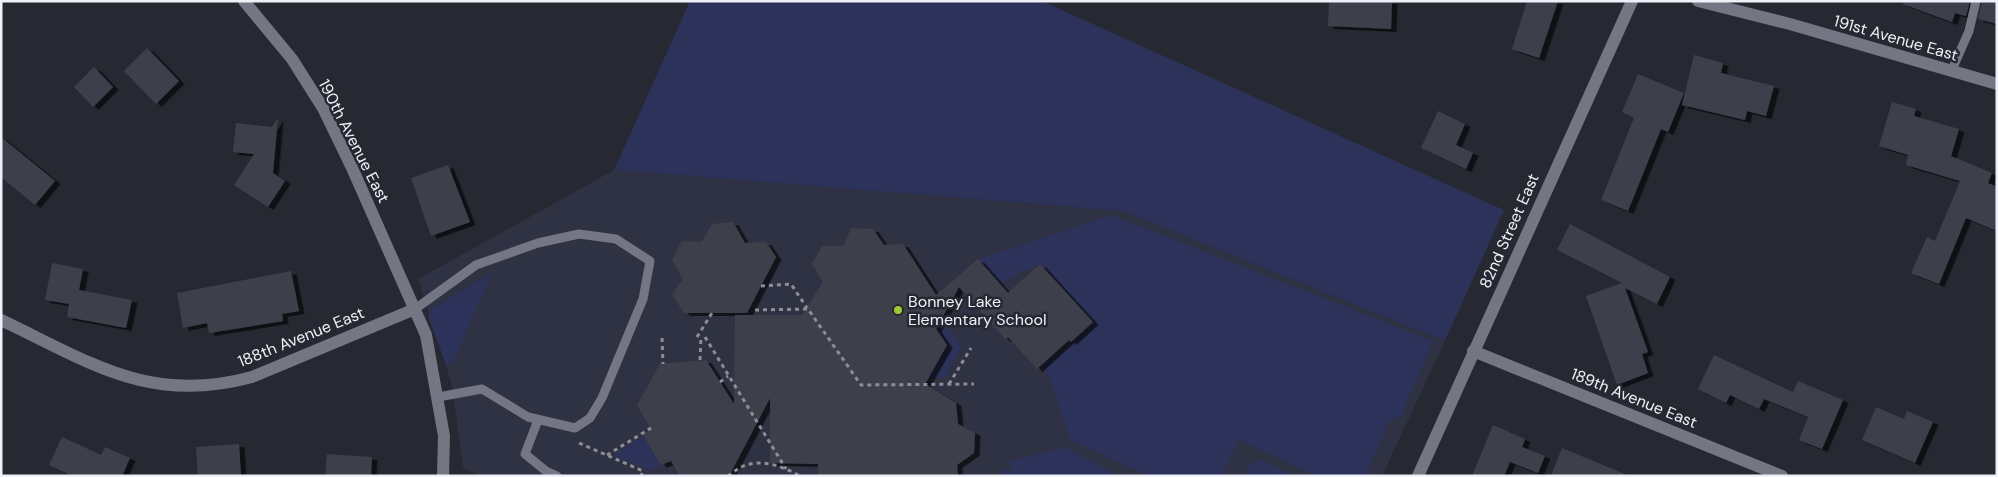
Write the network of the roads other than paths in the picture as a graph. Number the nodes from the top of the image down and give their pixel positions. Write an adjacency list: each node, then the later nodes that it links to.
1 (244, 1): 7 (street, 190th Avenue East)
2 (1632, 1): 9 (street, 82nd Street East)
3 (1698, 1): 5 (street, 191st Avenue East)
4 (1976, 1): 5 (lane)
5 (1951, 72): 6 (street, 191st Avenue East)
6 (1997, 84)
7 (414, 309): 8 (street, 188th Avenue East); 10 (street, 190th Avenue East); 11 (lane)
8 (1, 320)
9 (1473, 351): 14 (street, 82nd Street East); 15 (street, 189th Avenue East)
10 (438, 397): 11 (lane); 12 (street, 190th Avenue East)
11 (538, 420): 13 (lane)
12 (443, 476)
13 (557, 476)
14 (1418, 476)
15 (1782, 476)

